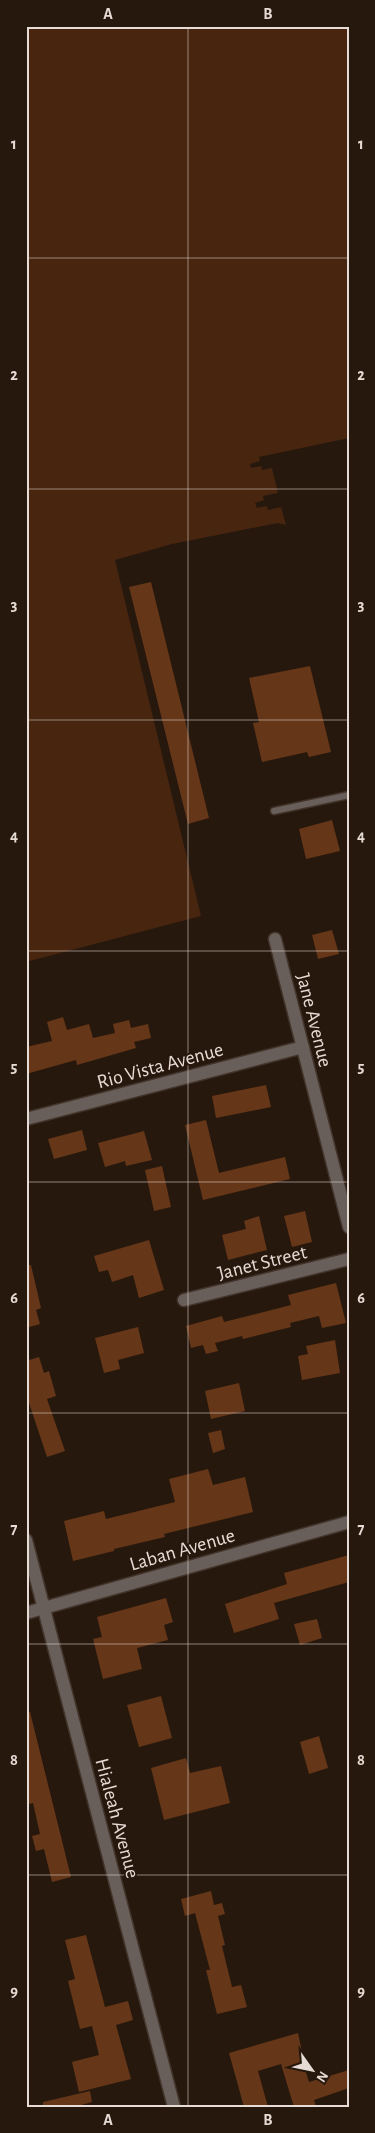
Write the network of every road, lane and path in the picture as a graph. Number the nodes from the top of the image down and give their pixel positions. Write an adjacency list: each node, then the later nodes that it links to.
1 (349, 795): 2 (lane)
2 (274, 811)
3 (275, 939): 4 (street, Jane Avenue)
4 (303, 1047): 5 (street, Rio Vista Avenue); 6 (street, Jane Avenue)
5 (26, 1119)
6 (349, 1227)
7 (349, 1259): 8 (street, Janet Street)
8 (184, 1300)
9 (349, 1522): 11 (street, Laban Avenue)
10 (26, 1540): 11 (street, Hialeah Avenue)
11 (44, 1608): 12 (street, Laban Avenue); 13 (street, Hialeah Avenue)
12 (26, 1613)
13 (174, 2107)

